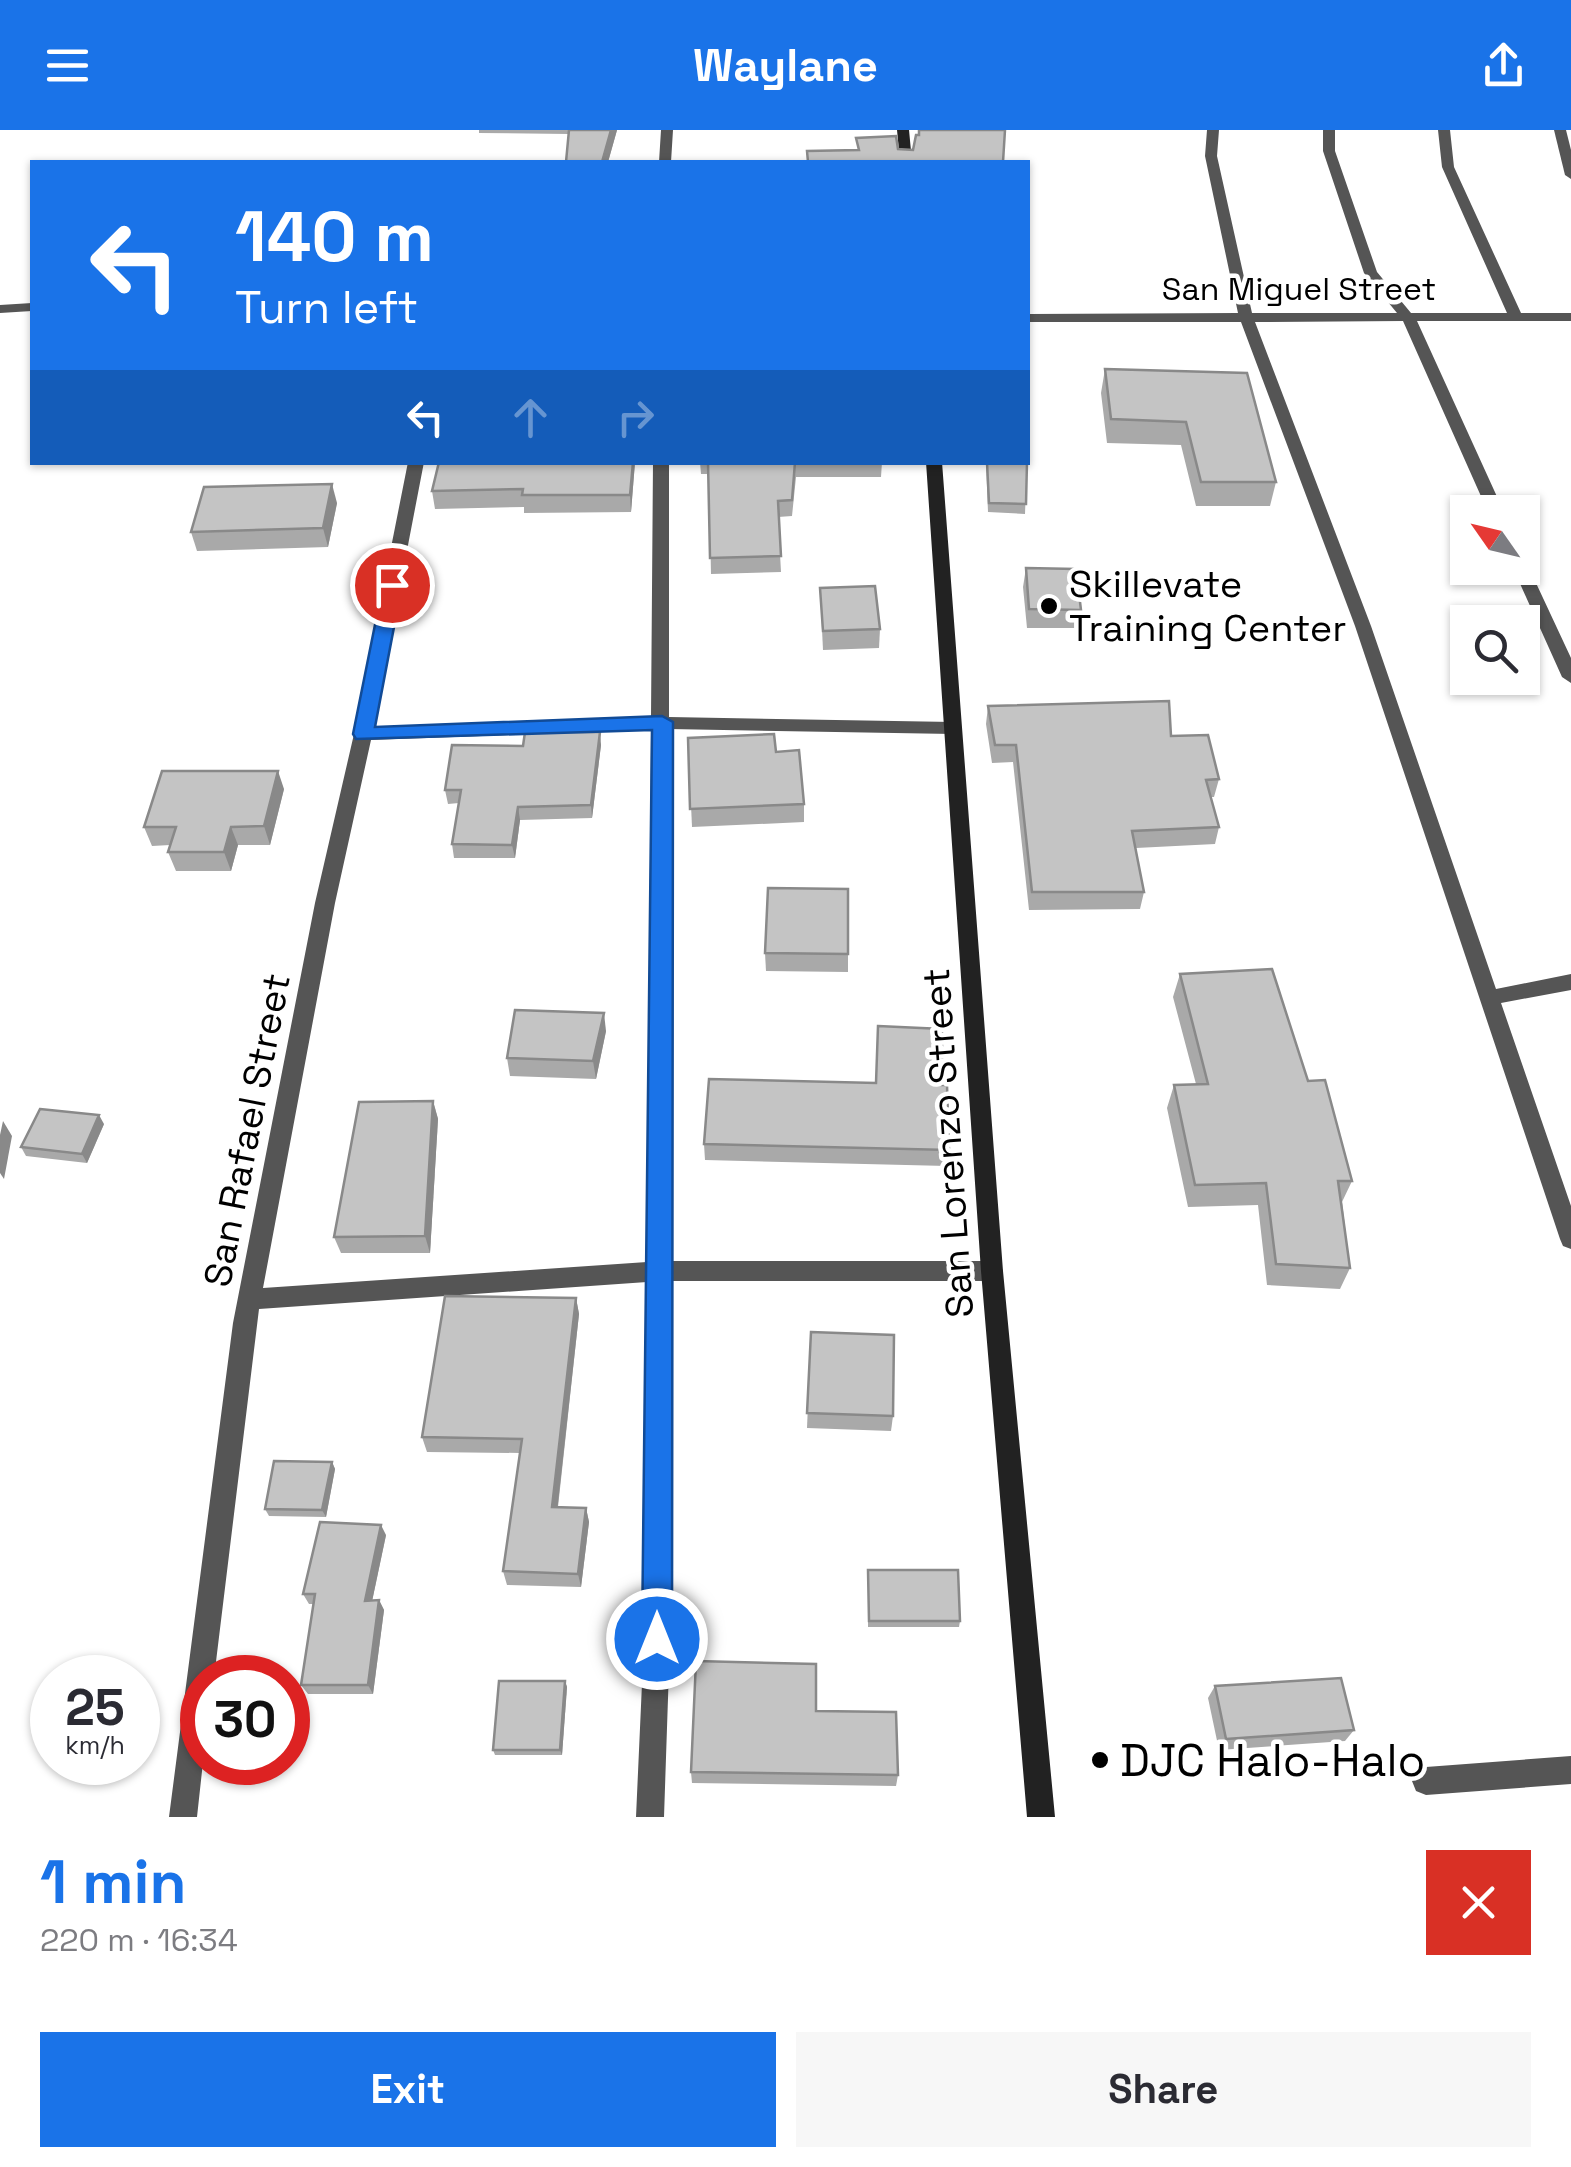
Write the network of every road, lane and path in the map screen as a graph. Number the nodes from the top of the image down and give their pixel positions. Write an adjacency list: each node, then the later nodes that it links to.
1 (666, 130): 7 (street)
2 (902, 130): 8 (street)
3 (1213, 130): 12 (street)
4 (1329, 130): 16 (street)
5 (1444, 130): 13 (street)
6 (1560, 130): 9 (street)
7 (666, 160)
8 (906, 160)
9 (1571, 175)
10 (30, 306): 11 (street)
11 (0, 309)
12 (1244, 315): 15 (street, San Miguel Street); 16 (street, San Miguel Street); 27 (street)
13 (1515, 316): 14 (street, San Miguel Street); 16 (street, San Miguel Street)
14 (1570, 317)
15 (1030, 318)
16 (1408, 318): 20 (street)
17 (415, 465): 25 (street, San Rafael Street)
18 (660, 465): 23 (street)
19 (934, 465): 24 (street, San Lorenzo Street)
20 (1488, 495)
21 (1529, 585): 22 (street)
22 (1571, 676)
23 (662, 722): 24 (street); 25 (street); 29 (street)
24 (953, 728): 30 (street, San Lorenzo Street)
25 (363, 734): 31 (street, San Rafael Street)
26 (1571, 982): 27 (street)
27 (1488, 998): 28 (street)
28 (1571, 1238)
29 (659, 1271): 30 (street); 31 (street); 35 (street)
30 (992, 1271): 36 (street, San Lorenzo Street)
31 (250, 1299): 34 (street, San Rafael Street)
32 (1571, 1770): 33 (street)
33 (1426, 1781)
34 (184, 1817)
35 (650, 1817)
36 (1042, 1817)

